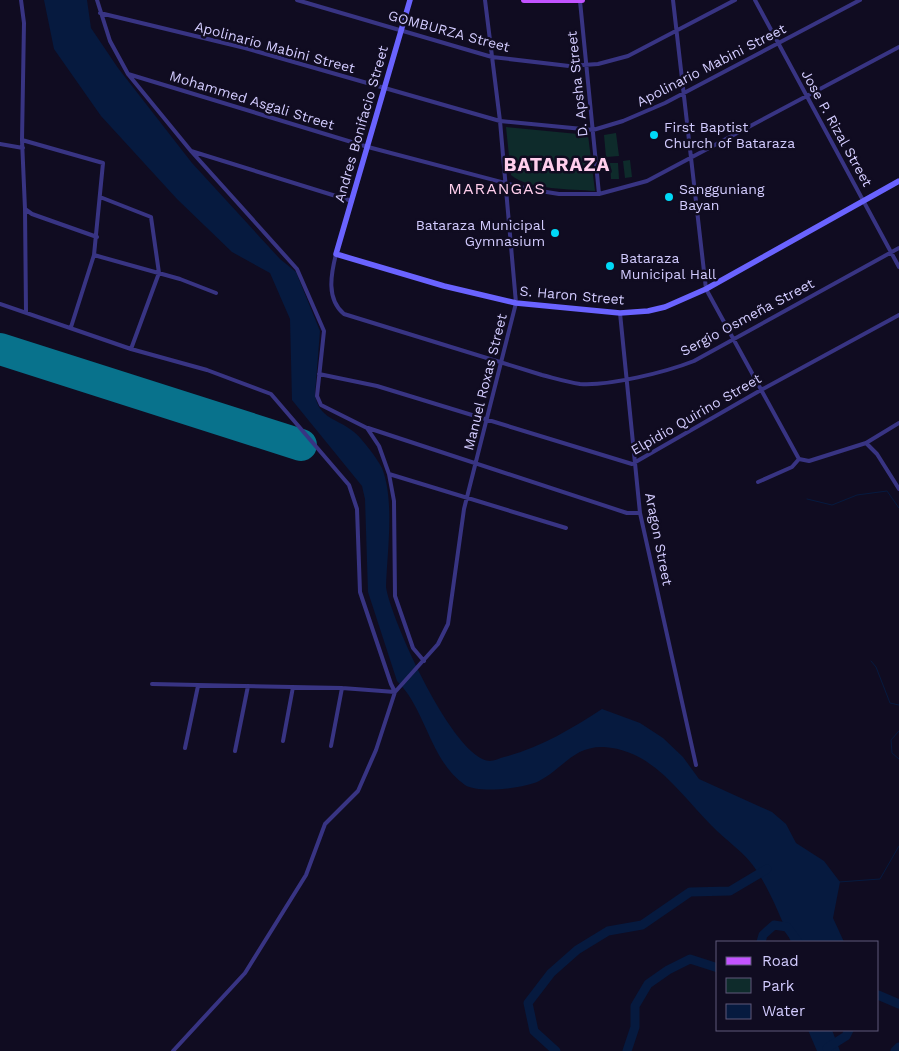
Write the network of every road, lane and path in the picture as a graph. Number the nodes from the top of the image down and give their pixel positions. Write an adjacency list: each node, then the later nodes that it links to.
1 (21, 0): 25 (street)
2 (97, 0): 12 (street)
3 (296, 0): 14 (street, GOMBURZA Street)
4 (410, 0): 14 (street, Andres Bonifacio Street)
5 (485, 0): 17 (street, Manuel Roxas Street)
6 (524, 0): 7 (main road)
7 (581, 0): 18 (street, D. Apsha Street)
8 (673, 0): 13 (street)
9 (735, 0): 13 (street, GOMBURZA Street)
10 (755, 0): 15 (street, Jose P. Rizal Street)
11 (860, 0): 15 (street, Apolinario Mabini Street)
12 (100, 13): 19 (street); 20 (street, Apolinario Mabini Street)
13 (678, 30): 18 (street, GOMBURZA Street); 21 (street)
14 (401, 31): 17 (street, GOMBURZA Street); 20 (street, Andres Bonifacio Street)
15 (778, 44): 21 (street, Apolinario Mabini Street); 22 (street, Jose P. Rizal Street)
16 (899, 47): 22 (street, Mohammed Asgali Street)
17 (492, 57): 18 (street, GOMBURZA Street); 23 (street, Manuel Roxas Street)
18 (585, 66): 24 (street, D. Apsha Street)
19 (128, 74): 27 (street, Mohammed Asgali Street); 29 (street)
20 (385, 88): 23 (street, Apolinario Mabini Street); 27 (street, Andres Bonifacio Street)
21 (684, 92): 24 (street, Apolinario Mabini Street); 30 (street)
22 (806, 97): 30 (street, Mohammed Asgali Street); 35 (street, Jose P. Rizal Street)
23 (500, 121): 24 (street, Apolinario Mabini Street); 32 (street, Manuel Roxas Street)
24 (593, 130): 33 (street, D. Apsha Street)
25 (22, 140): 28 (street); 34 (street)
26 (0, 144): 28 (street)
27 (368, 147): 32 (street, Mohammed Asgali Street); 36 (street, Andres Bonifacio Street)
28 (23, 148): 37 (street)
29 (191, 151): 36 (street); 56 (street)
30 (692, 158): 33 (street, Mohammed Asgali Street); 45 (street)
31 (899, 181): 35 (street, S. Haron Street)
32 (506, 182): 33 (street, Mohammed Asgali Street); 47 (street, Manuel Roxas Street)
33 (599, 194)
34 (100, 197): 38 (street); 44 (street)
35 (863, 200): 40 (street, Jose P. Rizal Street); 45 (street, S. Haron Street)
36 (352, 201): 41 (street, Andres Bonifacio Street)
37 (25, 209): 38 (street); 49 (street)
38 (97, 237): 42 (street)
39 (899, 248): 40 (street, Sergio Osmeña Street)
40 (891, 252): 43 (street, Jose P. Rizal Street); 53 (street, Sergio Osmeña Street)
41 (336, 254): 47 (street, S. Haron Street); 55 (street, Sergio Osmeña Street)
42 (94, 255): 44 (street); 52 (street)
43 (899, 267)
44 (159, 273): 46 (street); 54 (street)
45 (706, 289): 50 (street, S. Haron Street); 53 (street)
46 (216, 293)
47 (516, 303): 50 (street, S. Haron Street); 55 (street, Manuel Roxas Street)
48 (0, 304): 49 (street)
49 (26, 312): 52 (street)
50 (620, 314): 57 (street, Aragon Street)
51 (899, 316): 58 (street, Elpidio Quirino Street)
52 (72, 327): 54 (street)
53 (732, 339): 57 (street, Sergio Osmeña Street); 58 (street)
54 (131, 349): 78 (street)
55 (503, 361): 57 (street, Sergio Osmeña Street); 59 (street, Manuel Roxas Street)
56 (319, 374): 59 (street, Elpidio Quirino Street); 61 (street)
57 (627, 378): 65 (street, Aragon Street)
58 (761, 390): 63 (street); 65 (street, Elpidio Quirino Street)
59 (488, 420): 64 (street, Manuel Roxas Street); 65 (street, Elpidio Quirino Street)
60 (899, 422): 62 (street)
61 (367, 428): 64 (street); 66 (street)
62 (866, 443): 63 (street); 68 (street)
63 (799, 459): 67 (street)
64 (476, 462): 69 (street, Manuel Roxas Street); 70 (street)
65 (635, 464): 70 (street, Aragon Street)
66 (389, 474): 69 (street); 72 (street)
67 (758, 482)
68 (899, 489)
69 (467, 496): 71 (street); 72 (street, Manuel Roxas Street)
70 (640, 513): 83 (street, Aragon Street)
71 (566, 528)
72 (424, 661): 78 (street, Manuel Roxas Street)
73 (152, 684): 74 (street)
74 (198, 686): 75 (street); 81 (street)
75 (248, 686): 76 (street); 82 (street)
76 (293, 687): 77 (street); 79 (street)
77 (342, 688): 78 (street); 80 (street)
78 (395, 692): 84 (street)
79 (283, 742)
80 (331, 746)
81 (185, 748)
82 (235, 751)
83 (696, 765)
84 (174, 1051)

